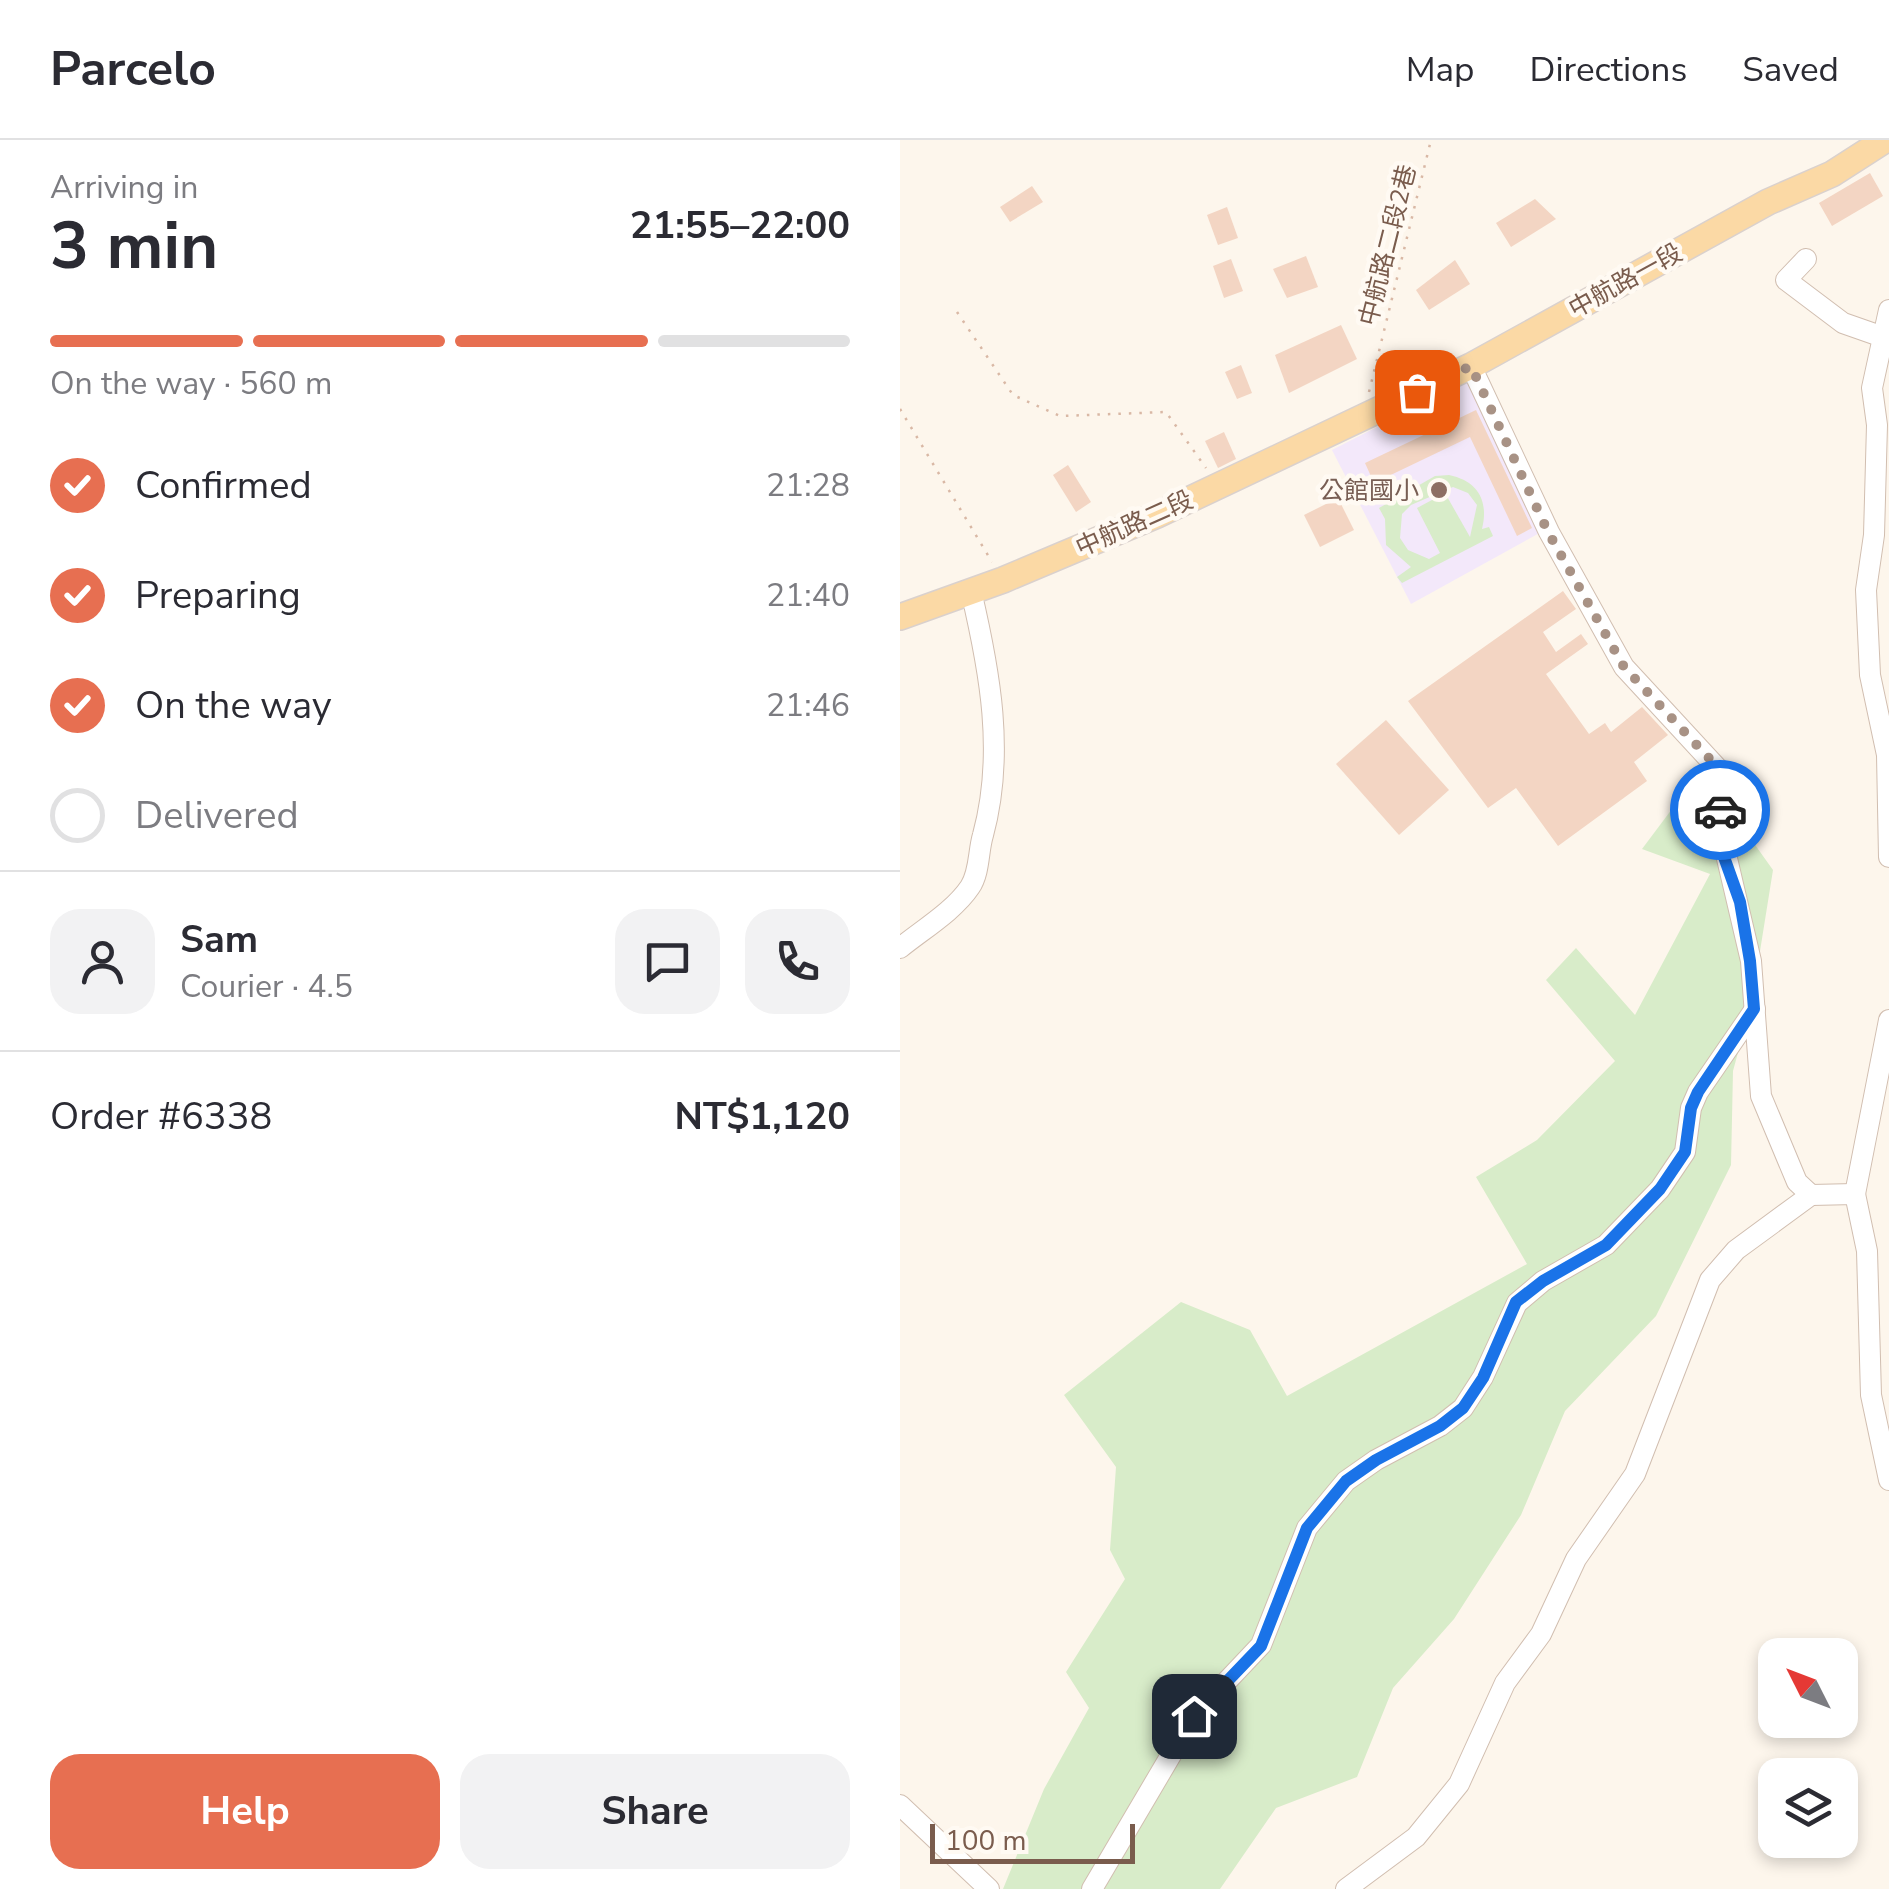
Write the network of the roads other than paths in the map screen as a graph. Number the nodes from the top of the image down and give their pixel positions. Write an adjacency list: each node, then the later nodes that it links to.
1 (1885, 140): 5 (main road, 中航路一段)
2 (1806, 258): 4 (lane)
3 (1889, 310): 4 (lane)
4 (1883, 337): 9 (lane)
5 (1471, 366): 6 (main road, 中航路一段); 12 (lane)
6 (1363, 418): 7 (main road, 中航路二段)
7 (971, 591): 8 (main road, 中航路二段); 11 (lane)
8 (900, 617)
9 (1888, 757): 10 (lane)
10 (1889, 857)
11 (900, 948)
12 (1754, 1009): 15 (lane); 19 (lane)
13 (1889, 1020): 14 (lane)
14 (1855, 1194): 15 (lane); 16 (lane)
15 (1811, 1195): 20 (lane)
16 (1889, 1480)
17 (900, 1804): 18 (lane)
18 (989, 1889)
19 (1092, 1889)
20 (1346, 1889)

